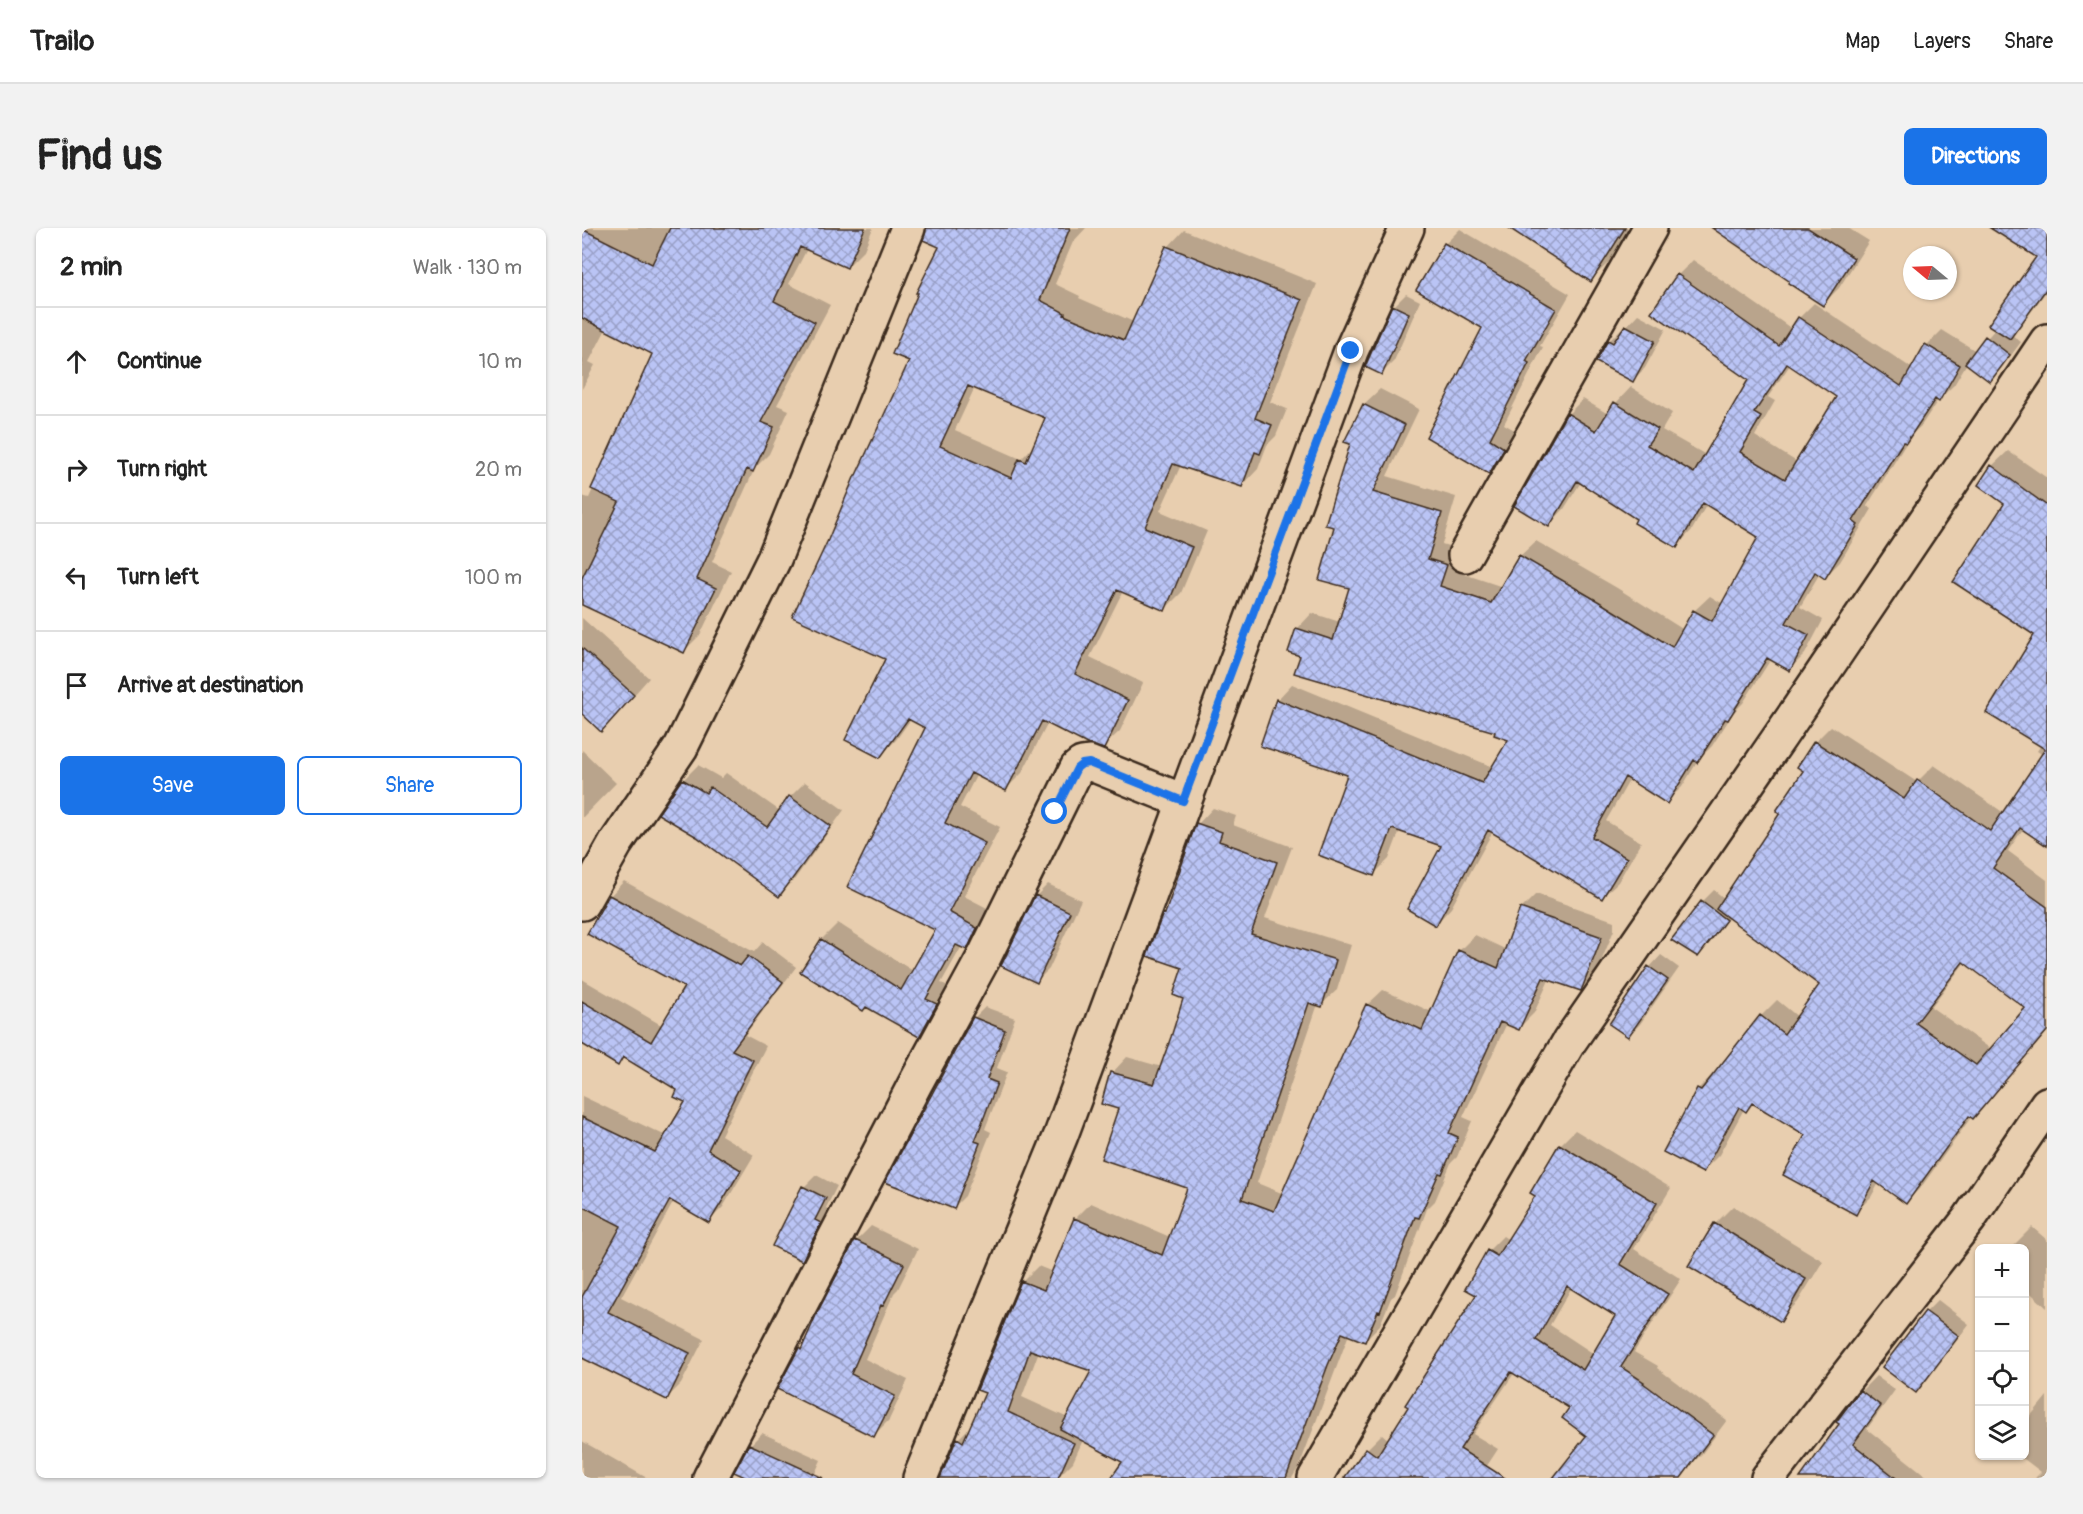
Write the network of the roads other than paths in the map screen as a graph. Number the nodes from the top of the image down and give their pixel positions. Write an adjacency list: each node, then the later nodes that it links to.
1 (908, 228): 7 (street)
2 (1407, 228): 6 (street)
3 (1650, 228): 5 (street)
4 (2047, 341): 11 (street)
5 (1465, 555)
6 (1183, 801): 9 (street); 10 (street)
7 (582, 903)
8 (2047, 1104): 12 (street)
9 (710, 1478)
10 (920, 1478)
11 (1315, 1478)
12 (1768, 1478)

